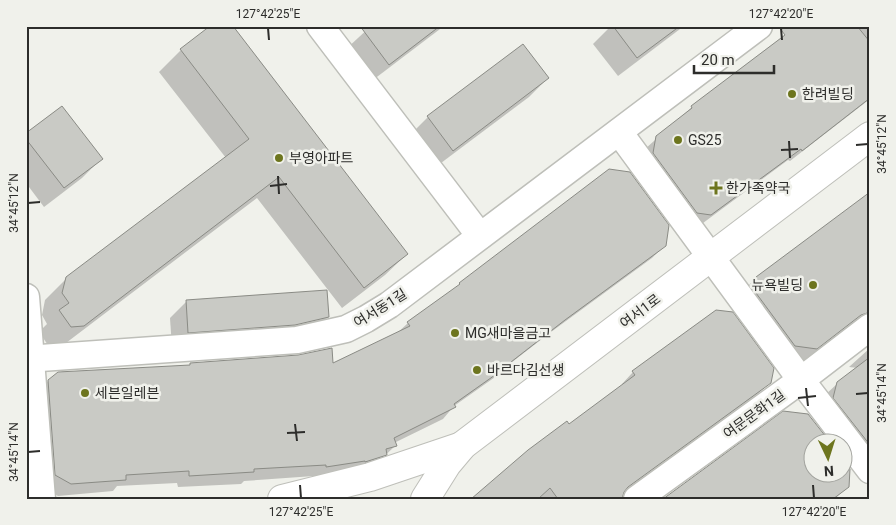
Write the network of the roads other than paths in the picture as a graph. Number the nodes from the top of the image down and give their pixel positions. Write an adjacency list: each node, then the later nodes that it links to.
1 (320, 26): 5 (street)
2 (759, 26): 3 (street, 여서동1길)
3 (619, 132): 5 (street, 여서동1길); 6 (street)
4 (870, 136): 6 (street, 여서1로)
5 (480, 236): 9 (street, 여서동1길)
6 (711, 257): 10 (street); 11 (street, 여서1로)
7 (26, 298): 9 (street)
8 (870, 327): 10 (street, 여문문화1길)
9 (29, 359): 13 (street)
10 (801, 380): 12 (street); 16 (street, 여문문화1길)
11 (463, 445): 14 (street); 15 (street, 여서1로)
12 (870, 470)
13 (42, 499)
14 (282, 499)
15 (425, 499)
16 (636, 499)

